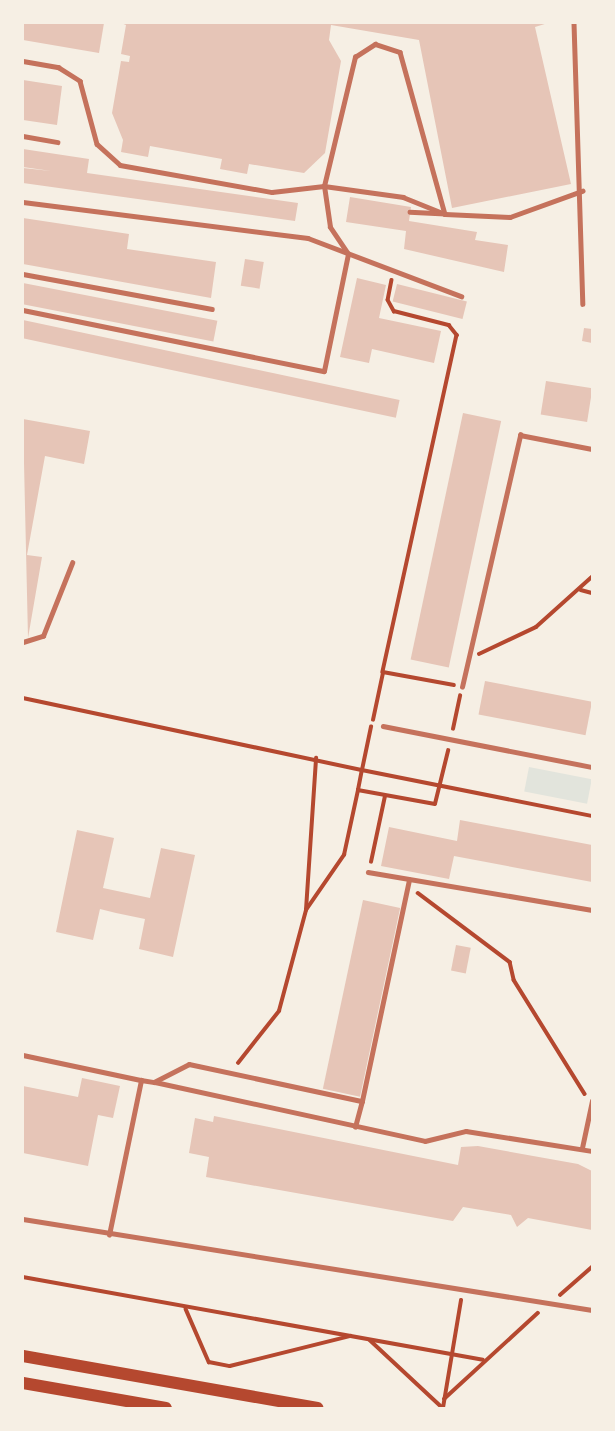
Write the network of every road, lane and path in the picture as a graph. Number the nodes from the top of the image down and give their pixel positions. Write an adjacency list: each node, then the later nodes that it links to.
1 (574, 23): 6 (lane)
2 (23, 61): 5 (lane)
3 (23, 136): 4 (lane)
4 (57, 142)
5 (324, 186): 9 (lane); 9 (lane); 10 (lane)
6 (582, 191): 9 (lane); 14 (lane)
7 (23, 202): 10 (lane)
8 (410, 212): 9 (lane)
9 (445, 214)
10 (348, 254): 11 (lane); 16 (lane)
11 (394, 270): 13 (lane); 24 (path)
12 (23, 274): 15 (lane)
13 (461, 296)
14 (583, 304)
15 (212, 309)
16 (23, 310)
17 (592, 449): 23 (lane)
18 (72, 563): 22 (lane)
19 (592, 578): 20 (path)
20 (580, 590): 21 (path); 23 (path)
21 (592, 593)
22 (23, 642)
23 (468, 660): 25 (lane)
24 (383, 671): 25 (path); 31 (path)
25 (462, 687): 28 (path)
26 (23, 698): 29 (path)
27 (383, 726): 28 (lane)
28 (450, 739): 30 (lane); 32 (path)
29 (316, 758): 31 (path); 38 (path)
30 (592, 767)
31 (362, 770): 32 (path); 33 (path)
32 (441, 788): 34 (path); 35 (path)
33 (358, 790): 34 (path); 38 (path)
34 (385, 796): 36 (path)
35 (592, 816)
36 (369, 872): 37 (lane)
37 (408, 880): 39 (lane); 44 (lane); 45 (path)
38 (306, 910): 41 (path)
39 (592, 910)
40 (23, 1055): 42 (lane)
41 (230, 1072): 43 (lane); 44 (lane)
42 (141, 1080): 43 (lane); 50 (lane)
43 (154, 1082): 46 (lane)
44 (362, 1101): 46 (lane)
45 (592, 1103): 47 (lane)
46 (355, 1127): 47 (lane)
47 (582, 1148): 48 (lane)
48 (592, 1150)
49 (23, 1220): 50 (lane)
50 (109, 1235): 52 (lane)
51 (23, 1277): 53 (path)
52 (463, 1287): 54 (lane); 57 (path)
53 (186, 1308): 55 (path); 55 (path)
54 (592, 1310)
55 (352, 1336): 56 (path)
56 (370, 1339): 57 (path); 64 (path)
57 (452, 1354): 60 (path); 60 (path)
58 (23, 1356): 63 (main road)
59 (23, 1383): 61 (main road)
60 (444, 1399): 64 (path)
61 (151, 1407): 62 (main road)
62 (166, 1408)
63 (317, 1408)
64 (443, 1408)

